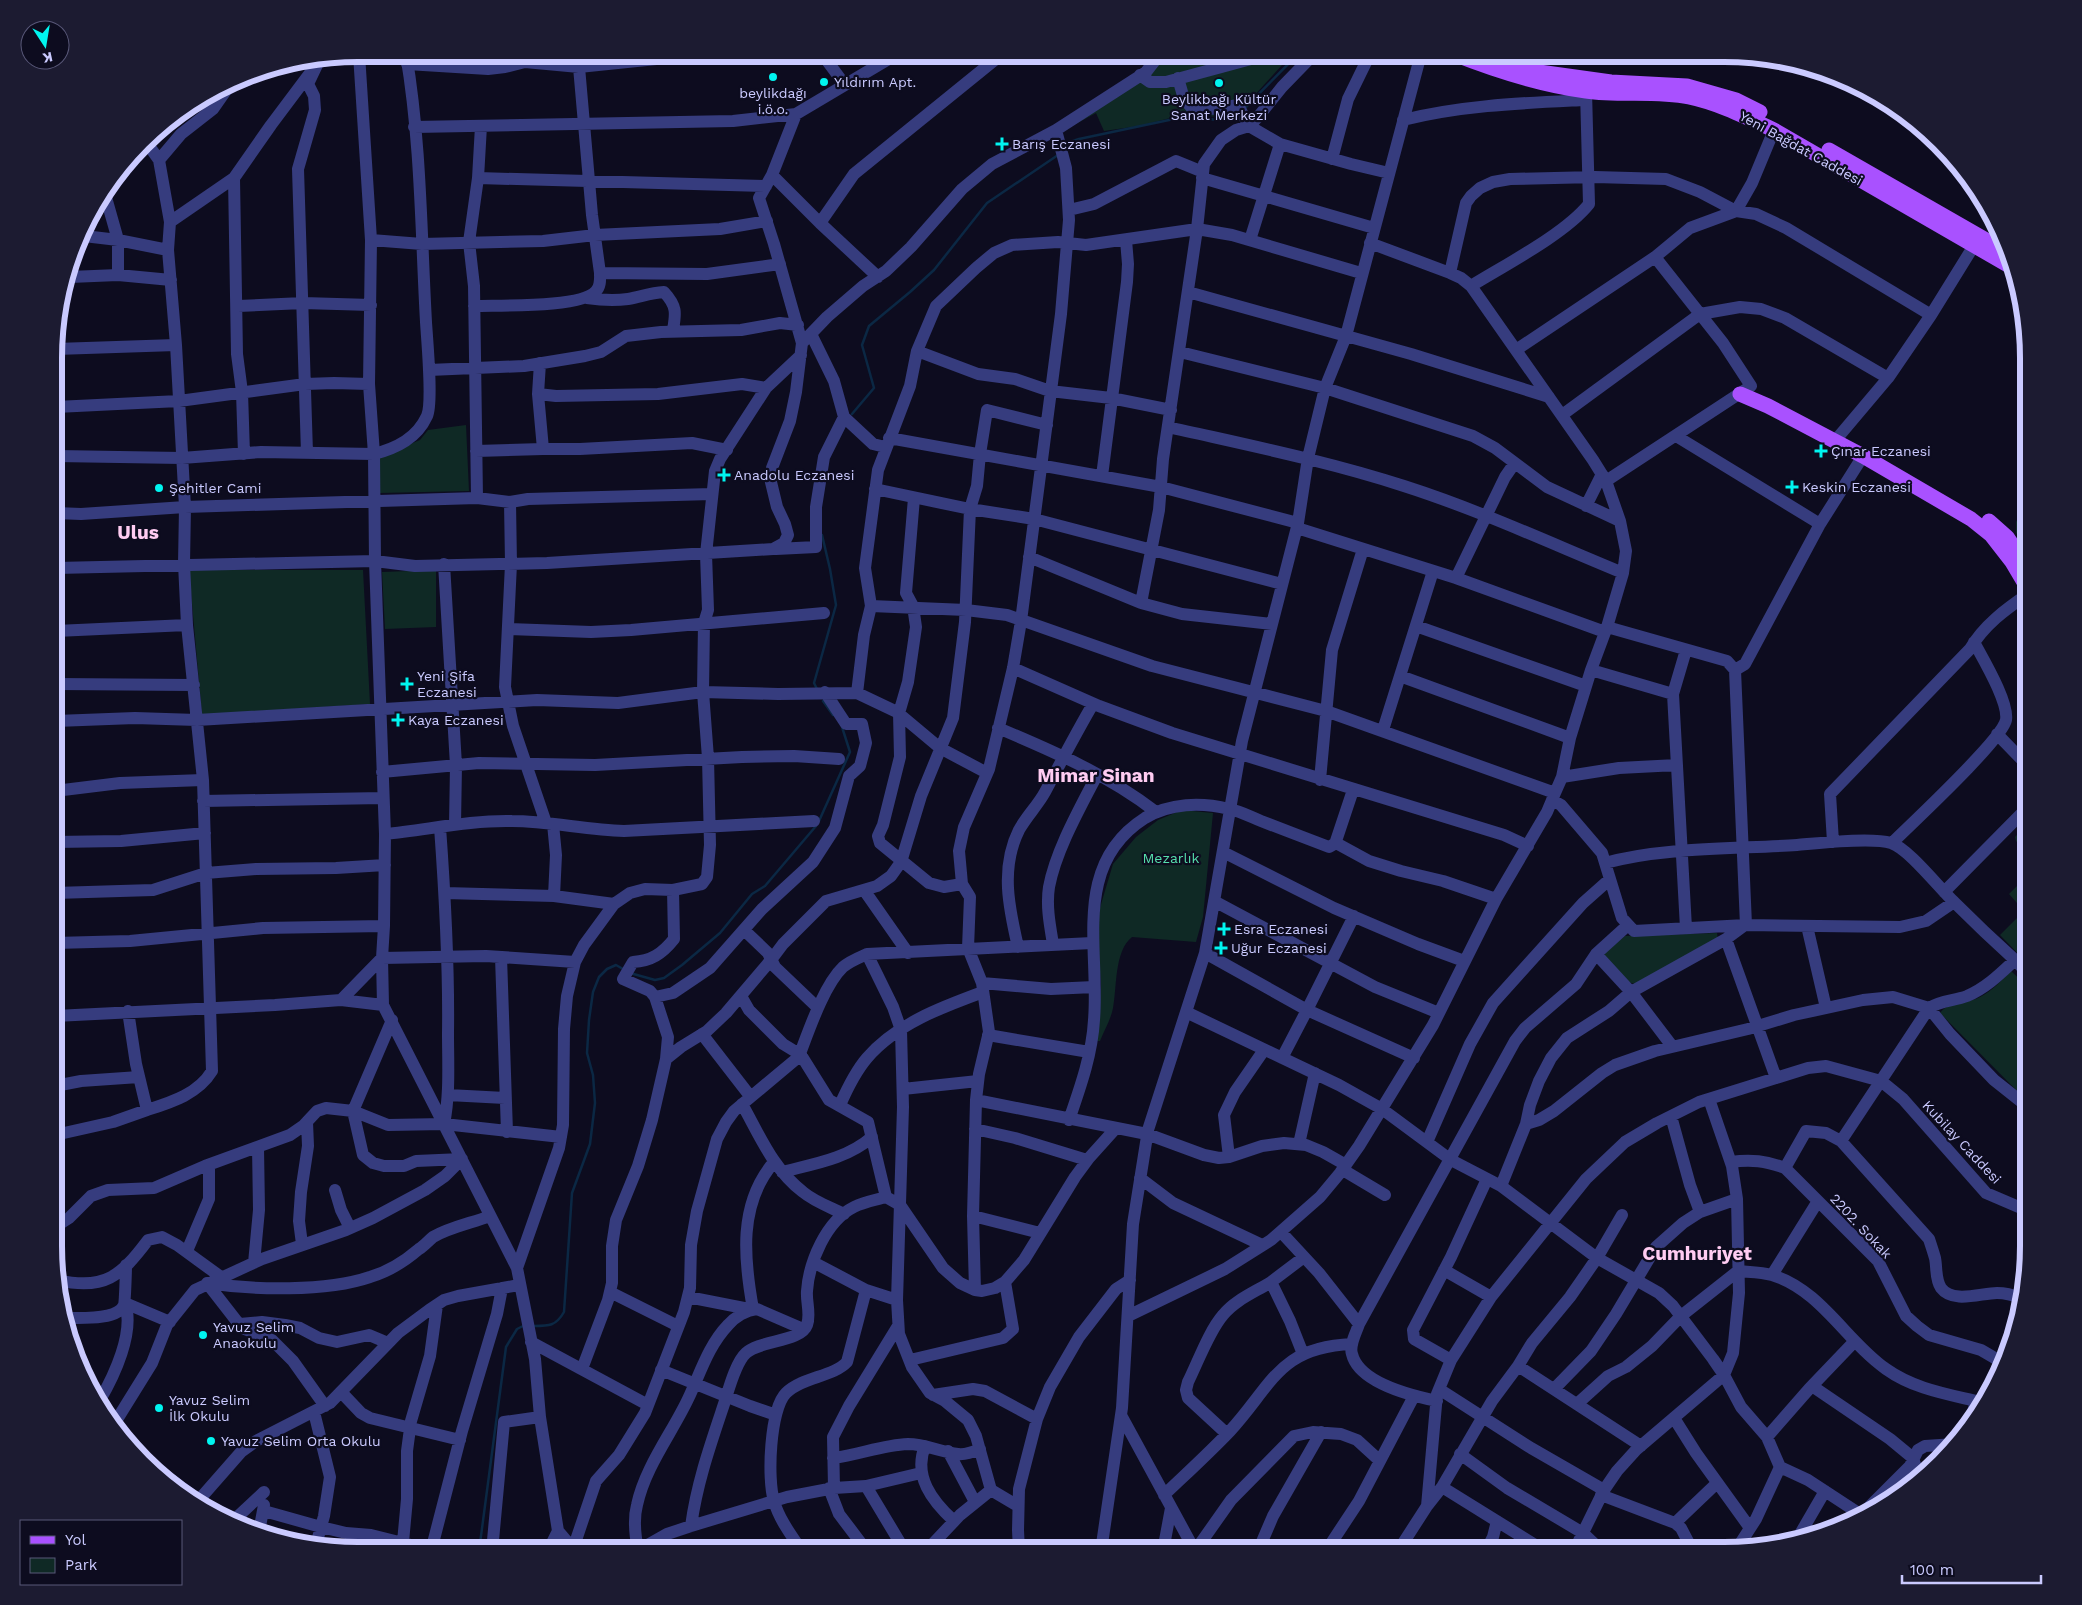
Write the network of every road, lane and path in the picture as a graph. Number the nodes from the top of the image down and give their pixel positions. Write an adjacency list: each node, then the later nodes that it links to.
1 (360, 62): 57 (street)
2 (407, 62): 31 (street)
3 (431, 62): 4 (street)
4 (525, 62): 19 (street)
5 (627, 62): 19 (street)
6 (828, 62): 23 (street)
7 (875, 62): 23 (street)
8 (992, 62): 51 (street)
9 (1154, 62): 21 (street)
10 (1217, 62): 20 (street)
11 (1240, 62): 20 (street)
12 (1306, 62): 30 (street)
13 (1366, 62): 36 (street)
14 (1419, 62): 27 (street)
15 (1474, 62): 24 (main road, Yeni Bağdat Caddesi)
16 (1509, 62): 60 (main road, Yeni Bağdat Caddesi)
17 (314, 66): 41 (street)
18 (316, 66): 80 (street)
19 (579, 67): 28 (street)
20 (1212, 69): 22 (street)
21 (1140, 75): 22 (street); 32 (street)
22 (1178, 78): 30 (street)
23 (845, 85): 26 (street)
24 (1585, 96): 27 (street); 33 (main road, Yeni Bağdat Caddesi); 40 (street)
25 (211, 105): 37 (street)
26 (796, 114): 28 (street); 43 (street)
27 (1403, 120): 38 (street)
28 (585, 122): 29 (street); 44 (street)
29 (481, 126): 31 (street); 42 (street)
30 (1249, 126): 34 (street); 39 (street)
31 (414, 127): 64 (street)
32 (1056, 130): 47 (street); 75 (street)
33 (1774, 130): 48 (street); 60 (main road, Yeni Bağdat Caddesi)
34 (1280, 144): 36 (street); 45 (street)
35 (150, 148): 37 (street)
36 (1332, 159): 38 (street)
37 (159, 160): 50 (street)
38 (1389, 173): 53 (street)
39 (1202, 174): 45 (street); 47 (street); 52 (street)
40 (1589, 177): 48 (street); 72 (street); 77 (street)
41 (234, 178): 50 (street); 82 (street)
42 (478, 178): 44 (street); 61 (street)
43 (769, 180): 44 (street); 49 (street); 51 (street)
44 (590, 182): 54 (street)
45 (1264, 196): 53 (street); 59 (street)
46 (107, 202): 56 (street)
47 (1069, 210): 63 (street)
48 (1736, 211): 67 (street); 85 (street)
49 (767, 221): 54 (street); 69 (street)
50 (170, 222): 66 (street)
51 (820, 223): 75 (street)
52 (1197, 228): 58 (street); 59 (street); 78 (street)
53 (1374, 228): 62 (street)
54 (595, 235): 61 (street); 70 (street)
55 (89, 237): 56 (street)
56 (118, 240): 66 (street); 73 (street)
57 (371, 240): 64 (street); 81 (street)
58 (1126, 240): 63 (street); 109 (street)
59 (1250, 240): 71 (street)
60 (1977, 241): 65 (main road, Yeni Bağdat Caddesi); 68 (main road, Yeni Bağdat Caddesi); 85 (street)
61 (469, 242): 64 (street); 83 (street)
62 (1370, 242): 71 (street); 72 (street)
63 (1067, 243): 94 (street); 105 (street)
64 (422, 244): 98 (street)
65 (1998, 249)
66 (168, 250): 76 (street)
67 (1655, 257): 84 (street); 93 (street)
68 (2003, 261)
69 (780, 264): 70 (street); 86 (street)
70 (600, 272): 79 (street)
71 (1361, 273): 89 (street)
72 (1450, 273): 77 (street)
73 (118, 276): 74 (street); 76 (street)
74 (74, 277)
75 (878, 277): 88 (street)
76 (171, 280): 90 (street)
77 (1471, 286): 93 (street)
78 (1188, 292): 89 (street); 95 (street)
79 (587, 298): 83 (street); 87 (street)
80 (303, 304): 81 (street); 82 (street); 100 (street)
81 (371, 305): 101 (street)
82 (238, 306): 106 (street)
83 (474, 306): 97 (street)
84 (1700, 314): 99 (street); 104 (street); 113 (street)
85 (1931, 315): 99 (street)
86 (798, 325): 87 (street); 92 (street)
87 (673, 330): 96 (street)
88 (811, 334): 92 (street); 114 (street)
89 (1346, 336): 103 (street); 108 (street)
90 (176, 345): 91 (street); 110 (street)
91 (62, 349)
92 (802, 349): 102 (street); 151 (street)
93 (1516, 350): 108 (street)
94 (917, 351): 105 (street); 119 (street)
95 (1180, 352): 103 (street); 112 (street)
96 (540, 363): 97 (street); 107 (street)
97 (475, 368): 98 (street); 122 (street)
98 (429, 370): 125 (street)
99 (1888, 378): 118 (street)
100 (305, 384): 101 (street); 106 (street); 123 (street)
101 (369, 384): 125 (street)
102 (766, 388): 107 (street); 121 (street)
103 (1325, 388): 130 (street); 132 (street)
104 (1746, 390): 117 (street); 118 (main road)
105 (1050, 391): 109 (street); 115 (street)
106 (242, 392): 110 (street); 124 (street)
107 (538, 394): 120 (street)
108 (1549, 397): 113 (street)
109 (1112, 398): 112 (street); 133 (street)
110 (179, 401): 111 (street); 129 (street)
111 (62, 407)
112 (1171, 410): 116 (street)
113 (1562, 415): 134 (street)
114 (844, 417): 119 (street); 151 (street)
115 (1047, 425): 126 (street); 131 (street)
116 (1168, 427): 130 (street); 135 (street)
117 (1676, 436): 134 (street); 149 (street)
118 (1837, 439): 128 (main road); 156 (main road)
119 (887, 443): 126 (street); 136 (street)
120 (543, 449): 121 (street); 122 (street)
121 (727, 450): 137 (street)
122 (476, 451): 138 (street)
123 (307, 453): 124 (street); 125 (street)
124 (244, 454): 129 (street)
125 (374, 454): 140 (street)
126 (980, 454): 131 (street); 144 (street)
127 (62, 456): 129 (street)
128 (1863, 456): 149 (street); 164 (main road)
129 (182, 458): 143 (street)
130 (1308, 458): 146 (street); 150 (street)
131 (1042, 464): 133 (street); 147 (street)
132 (1514, 464): 142 (street); 146 (street)
133 (1102, 476): 135 (street)
134 (1604, 478): 142 (street); 148 (street)
135 (1161, 487): 150 (street); 152 (street)
136 (875, 489): 139 (street); 169 (street)
137 (712, 494): 141 (street); 154 (street)
138 (477, 498): 140 (street); 141 (street)
139 (914, 498): 144 (street); 170 (street)
140 (374, 502): 143 (street); 157 (street)
141 (510, 502): 160 (street)
142 (1586, 506): 148 (street)
143 (185, 507): 145 (street); 158 (street)
144 (970, 509): 147 (street); 171 (street)
145 (62, 513)
146 (1487, 515): 163 (street); 165 (street)
147 (1034, 519): 152 (street); 155 (street)
148 (1620, 521): 163 (street)
149 (1820, 524): 185 (street)
150 (1297, 526): 153 (street); 166 (street)
151 (773, 549): 154 (street)
152 (1151, 549): 166 (street); 168 (street)
153 (1363, 549): 162 (street); 199 (street)
154 (706, 554): 160 (street); 174 (street)
155 (1029, 557): 168 (street); 173 (street)
156 (2020, 557)
157 (375, 561): 158 (street); 159 (street); 198 (street)
158 (184, 564): 161 (street); 176 (street)
159 (444, 564): 160 (street); 197 (street)
160 (511, 564): 178 (street)
161 (62, 568)
162 (1433, 571): 165 (street); 177 (street)
163 (1623, 572): 179 (street)
164 (2020, 576)
165 (1456, 578): 179 (street)
166 (1282, 584): 175 (street)
167 (2020, 599): 181 (street)
168 (1141, 603): 175 (street)
169 (871, 606): 170 (street); 192 (street)
170 (913, 606): 171 (street); 200 (street)
171 (966, 610): 173 (street); 207 (street)
172 (824, 613): 174 (street)
173 (1021, 620): 183 (street); 193 (street)
174 (704, 623): 178 (street); 190 (street)
175 (1272, 624): 193 (street)
176 (187, 625): 180 (street); 188 (street)
177 (1416, 626): 186 (street); 189 (street)
178 (509, 629): 195 (street)
179 (1606, 629): 182 (street); 184 (street)
180 (62, 631)
181 (1974, 642): 205 (street); 238 (street)
182 (1686, 650): 185 (street); 194 (street)
183 (1013, 668): 196 (street); 203 (street)
184 (1591, 670): 189 (street); 194 (street)
185 (1734, 670): 242 (street)
186 (1400, 676): 204 (street); 206 (street)
187 (62, 684): 188 (street)
188 (194, 685): 201 (street)
189 (1586, 686): 206 (street)
190 (703, 692): 191 (street); 195 (street); 210 (street)
191 (821, 692): 192 (street); 267 (street)
192 (857, 692): 200 (street)
193 (1255, 692): 199 (street); 208 (street)
194 (1673, 694): 214 (street)
195 (507, 702): 197 (street); 213 (street)
196 (1093, 704): 208 (street); 209 (street)
197 (451, 705): 198 (street); 215 (street)
198 (381, 710): 201 (street); 216 (street)
199 (1326, 711): 204 (street); 221 (street)
200 (898, 713): 207 (street); 245 (street)
201 (197, 720): 202 (street); 220 (street)
202 (62, 721)
203 (998, 728): 209 (street); 217 (street)
204 (1383, 730): 224 (street)
205 (1997, 734): 211 (street); 239 (street)
206 (1570, 738): 219 (street)
207 (940, 748): 217 (street); 245 (street)
208 (1240, 754): 221 (street); 227 (street)
209 (1063, 756): 218 (street); 273 (street)
210 (708, 758): 212 (street); 213 (street); 233 (street)
211 (2020, 758)
212 (839, 759)
213 (526, 765): 215 (street); 231 (street)
214 (1677, 765): 219 (street); 244 (street)
215 (456, 766): 216 (street); 232 (street)
216 (382, 772): 225 (street)
217 (987, 773): 250 (street)
218 (1097, 775): 228 (street); 272 (street)
219 (1562, 777): 224 (street)
220 (203, 780): 222 (street); 226 (street)
221 (1320, 780): 223 (street)
222 (62, 789)
223 (1353, 790): 240 (street); 241 (street)
224 (1554, 796): 241 (street); 246 (street)
225 (383, 798): 226 (street); 236 (street)
226 (203, 801): 235 (street)
227 (1230, 809): 228 (street); 240 (street); 243 (street)
228 (1156, 812): 271 (street)
229 (2020, 815): 254 (street)
230 (814, 822): 233 (street)
231 (549, 824): 232 (street); 233 (street); 256 (street)
232 (455, 825): 234 (street)
233 (710, 826): 251 (street)
234 (440, 827): 236 (street); 253 (street)
235 (205, 833): 237 (street); 248 (street)
236 (385, 834): 247 (street)
237 (62, 842)
238 (1833, 842): 239 (street); 242 (street)
239 (1892, 843): 254 (street)
240 (1335, 844): 257 (street)
241 (1528, 846): 257 (street)
242 (1742, 848): 244 (street); 263 (street)
243 (1223, 852): 258 (street); 261 (street)
244 (1682, 852): 246 (street); 266 (street)
245 (901, 862): 250 (street); 252 (street)
246 (1605, 863): 249 (street)
247 (386, 865): 248 (street); 264 (street)
248 (206, 873): 255 (street); 268 (street)
249 (1610, 879): 262 (street); 346 (street)
250 (962, 884): 274 (street)
251 (673, 890): 260 (street); 292 (street)
252 (864, 890): 275 (street); 282 (street)
253 (445, 892): 256 (street); 279 (street)
254 (1944, 892): 259 (street)
255 (62, 893)
256 (554, 896): 260 (street)
257 (1496, 899): 283 (street)
258 (1214, 901): 276 (street); 286 (street)
259 (1954, 902): 265 (street); 284 (street)
260 (614, 904): 285 (street)
261 (1354, 916): 283 (street); 286 (street)
262 (1628, 925): 266 (street); 278 (street)
263 (1746, 925): 265 (street); 266 (street); 269 (street)
264 (384, 926): 268 (street); 281 (street)
265 (1807, 926): 297 (street)
266 (1686, 928)
267 (744, 930): 282 (street); 292 (street)
268 (209, 934): 270 (street); 295 (street)
269 (1726, 939): 290 (street); 305 (street)
270 (62, 943)
271 (1092, 943): 272 (street); 288 (street)
272 (1053, 944): 273 (street)
273 (1018, 947): 274 (street)
274 (968, 948): 275 (street); 289 (street)
275 (908, 953): 277 (street)
276 (1205, 953): 299 (street); 301 (street)
277 (867, 954): 296 (street); 306 (street)
278 (1596, 954): 290 (street); 352 (street)
279 (447, 956): 280 (street); 281 (street); 323 (street)
280 (501, 957): 285 (street); 324 (street)
281 (382, 958): 293 (street); 294 (street)
282 (771, 960): 291 (street); 296 (street)
283 (1464, 960): 302 (street)
284 (2015, 960): 287 (street); 298 (street)
285 (575, 962): 343 (street)
286 (1330, 964): 299 (street); 302 (street)
287 (2020, 965)
288 (1094, 987): 289 (street); 311 (street)
289 (982, 988): 306 (street); 308 (street)
290 (1631, 992): 309 (street); 337 (street)
291 (741, 996): 307 (street); 312 (street)
292 (655, 997): 315 (street)
293 (341, 1000): 294 (street); 295 (street)
294 (384, 1005): 304 (street)
295 (209, 1007): 300 (street); 331 (street)
296 (818, 1008): 312 (street)
297 (1826, 1008): 298 (street); 305 (street)
298 (1929, 1008): 320 (street); 328 (street)
299 (1307, 1010): 313 (street); 314 (street)
300 (128, 1011): 303 (street); 317 (street)
301 (1186, 1012): 310 (street); 342 (street)
302 (1439, 1013): 314 (street)
303 (62, 1016)
304 (392, 1020): 332 (street); 336 (street)
305 (1758, 1026): 309 (street); 318 (street)
306 (901, 1030): 322 (street); 329 (street)
307 (702, 1034): 315 (street); 326 (street)
308 (988, 1035): 311 (street); 319 (street)
309 (1672, 1046): 337 (street)
310 (1264, 1050): 313 (street); 349 (street)
311 (1089, 1052): 334 (street)
312 (801, 1056): 326 (street); 329 (street)
313 (1282, 1058): 316 (street)
314 (1414, 1058): 330 (street)
315 (666, 1059): 401 (street)
316 (1315, 1073): 330 (street); 347 (street)
317 (139, 1077): 321 (street); 331 (street)
318 (1776, 1078): 320 (street); 325 (street)
319 (978, 1081): 322 (street); 327 (street)
320 (1882, 1081): 345 (street); 367 (street, Kubilay Caddesi)
321 (62, 1085)
322 (903, 1089): 366 (street)
323 (448, 1095): 324 (street); 336 (street)
324 (505, 1098): 340 (street)
325 (1709, 1098): 333 (street); 353 (street)
326 (746, 1100): 355 (street); 403 (street)
327 (976, 1100): 334 (street); 339 (street)
328 (2020, 1100)
329 (840, 1105): 344 (street)
330 (1382, 1109): 346 (street); 356 (street)
331 (147, 1110): 341 (street)
332 (353, 1111): 335 (street); 336 (street); 350 (street)
333 (1671, 1116): 368 (street); 374 (street)
334 (1069, 1120): 338 (street)
335 (307, 1122): 348 (street); 378 (street)
336 (444, 1124): 340 (street); 350 (street)
337 (1526, 1124): 360 (street)
338 (1116, 1128): 342 (street); 351 (street)
339 (975, 1129): 351 (street); 372 (street)
340 (507, 1132): 343 (street)
341 (62, 1133)
342 (1147, 1134): 349 (street); 358 (street)
343 (560, 1137): 386 (street)
344 (872, 1137): 355 (street); 363 (street)
345 (1841, 1141): 357 (street); 402 (street)
346 (1427, 1142): 352 (street)
347 (1299, 1144): 349 (street); 356 (street)
348 (258, 1147): 354 (street); 384 (street)
349 (1229, 1157)
350 (462, 1159): 371 (street); 375 (street)
351 (1087, 1160): 377 (street)
352 (1451, 1160): 359 (street); 414 (street)
353 (1731, 1162): 357 (street, 2202. Sokak); 364 (street)
354 (209, 1165): 373 (street); 380 (street)
355 (778, 1167): 369 (street); 408 (street)
356 (1344, 1168): 362 (street); 376 (street)
357 (1785, 1168): 365 (street, 2202. Sokak)
358 (1140, 1178): 379 (street); 391 (street)
359 (1487, 1179): 360 (street); 387 (street)
360 (1501, 1186): 374 (street)
361 (335, 1190): 375 (street)
362 (1385, 1194)
363 (886, 1197): 366 (street); 369 (street)
364 (1737, 1199): 368 (street); 388 (street)
365 (1818, 1201): 389 (street); 423 (street, 2202. Sokak)
366 (900, 1205): 400 (street); 405 (street)
367 (2020, 1205)
368 (1700, 1212): 393 (street)
369 (844, 1214): 383 (street)
370 (1622, 1215): 382 (street)
371 (490, 1216): 386 (street); 396 (street)
372 (973, 1216): 377 (street); 400 (street)
373 (62, 1222)
374 (1550, 1222): 382 (street); 404 (street)
375 (350, 1228): 378 (street)
376 (1281, 1232): 379 (street); 381 (street)
377 (1040, 1233): 394 (street)
378 (302, 1244): 384 (street)
379 (1262, 1245): 409 (street)
380 (188, 1251): 385 (street); 390 (street)
381 (1304, 1257): 395 (street); 414 (street)
382 (1597, 1258): 393 (street); 426 (street)
383 (813, 1262): 399 (street); 417 (street)
384 (254, 1263): 390 (street)
385 (126, 1265): 392 (street); 406 (street)
386 (517, 1268): 397 (street)
387 (1444, 1270): 404 (street); 425 (street)
388 (1738, 1271): 389 (street); 410 (street); 429 (street)
389 (1772, 1275): 419 (street)
390 (221, 1277): 396 (street)
391 (1130, 1280): 409 (street); 449 (street)
392 (65, 1281)
393 (1636, 1281): 410 (street); 432 (street)
394 (1005, 1282): 400 (street); 424 (street)
395 (1271, 1282): 422 (street); 452 (street)
396 (207, 1283): 412 (street); 413 (street)
397 (519, 1284): 398 (street); 418 (street)
398 (502, 1288): 407 (street); 454 (street)
399 (866, 1290): 405 (street); 443 (street)
400 (975, 1290)
401 (610, 1292): 415 (street); 427 (street)
402 (2015, 1296)
403 (688, 1297): 408 (street); 415 (street)
404 (1491, 1297): 425 (street)
405 (897, 1300): 416 (street)
406 (125, 1303): 411 (street); 412 (street); 436 (street)
407 (437, 1305): 420 (street); 450 (street)
408 (751, 1309): 417 (street); 430 (street)
409 (1128, 1316): 444 (street)
410 (1681, 1316): 429 (street); 440 (street)
411 (72, 1318)
412 (170, 1322): 446 (street)
413 (240, 1324): 420 (street); 442 (street)
414 (1359, 1324): 421 (street)
415 (678, 1326): 428 (street)
416 (898, 1326): 424 (street); 461 (street)
417 (804, 1330): 437 (street)
418 (529, 1331): 427 (street); 447 (street)
419 (1854, 1342): 431 (street); 439 (street)
420 (388, 1343): 433 (street)
421 (1352, 1344): 422 (street); 438 (street)
422 (1303, 1354): 452 (street)
423 (1997, 1359)
424 (910, 1360): 434 (street)
425 (1450, 1360): 435 (street)
426 (1518, 1366): 432 (street); 445 (street)
427 (582, 1369): 441 (street)
428 (661, 1370): 430 (street); 441 (street)
429 (1724, 1375): 448 (street); 453 (street)
430 (695, 1382): 437 (street); 503 (street)
431 (1812, 1386): 453 (street); 462 (street)
432 (1554, 1389): 440 (street)
433 (342, 1393): 442 (street); 450 (street)
434 (933, 1395): 449 (street); 458 (street)
435 (1438, 1395): 438 (street); 445 (street); 480 (street)
436 (103, 1396)
437 (727, 1396): 443 (street); 489 (street)
438 (1414, 1396): 463 (street)
439 (1977, 1399)
440 (1577, 1404): 457 (street)
441 (648, 1405): 502 (street)
442 (320, 1409): 475 (street); 490 (street)
443 (776, 1415): 477 (street)
444 (1121, 1416): 474 (street); 510 (street)
445 (1483, 1416): 460 (street); 473 (street)
446 (116, 1417)
447 (540, 1417): 492 (street); 499 (street)
448 (1674, 1418): 457 (street); 467 (street)
449 (1037, 1419): 479 (street)
450 (410, 1427): 454 (street); 497 (street)
451 (1321, 1432): 463 (street); 513 (street); 514 (street)
452 (1227, 1434): 474 (street)
453 (1767, 1437): 464 (street)
454 (460, 1440): 498 (street)
455 (1943, 1445): 462 (street)
456 (925, 1446): 459 (street); 461 (street); 466 (street)
457 (1641, 1446): 473 (street)
458 (980, 1449): 459 (street); 471 (street)
459 (948, 1451): 478 (street)
460 (1460, 1454): 469 (street); 494 (street)
461 (833, 1458): 470 (street)
462 (1913, 1458): 465 (street); 476 (street)
463 (1380, 1461): 515 (street)
464 (1780, 1467): 472 (street); 491 (street)
465 (1917, 1471)
466 (920, 1473): 468 (street); 485 (street)
467 (1717, 1483): 487 (street); 491 (street)
468 (866, 1486): 470 (street); 507 (street)
469 (1442, 1486): 480 (street); 486 (street)
470 (832, 1488): 477 (street); 506 (street)
471 (991, 1490): 478 (street); 479 (street)
472 (1825, 1491): 483 (street); 493 (street)
473 (1602, 1493): 487 (street); 494 (street)
474 (1164, 1495): 481 (street)
475 (202, 1498)
476 (1879, 1498)
477 (774, 1501): 489 (street); 505 (street)
478 (975, 1502): 485 (street)
479 (1018, 1506): 509 (street)
480 (1427, 1506): 516 (street)
481 (1171, 1508): 511 (street); 512 (street)
482 (264, 1511): 484 (street); 488 (street); 490 (street)
483 (1856, 1511)
484 (238, 1517)
485 (954, 1521): 508 (street)
486 (1497, 1521): 517 (street); 518 (street)
487 (1675, 1523): 521 (street)
488 (261, 1526)
489 (690, 1526): 504 (street)
490 (321, 1527): 495 (street); 496 (street)
491 (1750, 1528): 522 (street)
492 (558, 1531): 500 (street); 501 (street)
493 (1801, 1532)
494 (1583, 1533): 519 (street); 520 (street)
495 (317, 1540)
496 (386, 1542)
497 (396, 1542)
498 (433, 1542)
499 (493, 1542)
500 (552, 1542)
501 (567, 1542)
502 (577, 1542)
503 (636, 1542)
504 (652, 1542)
505 (796, 1542)
506 (860, 1542)
507 (900, 1542)
508 (934, 1542)
509 (1019, 1542)
510 (1102, 1542)
511 (1165, 1542)
512 (1190, 1542)
513 (1201, 1542)
514 (1262, 1542)
515 (1332, 1542)
516 (1404, 1542)
517 (1490, 1542)
518 (1531, 1542)
519 (1578, 1542)
520 (1592, 1542)
521 (1688, 1542)
522 (1741, 1542)

